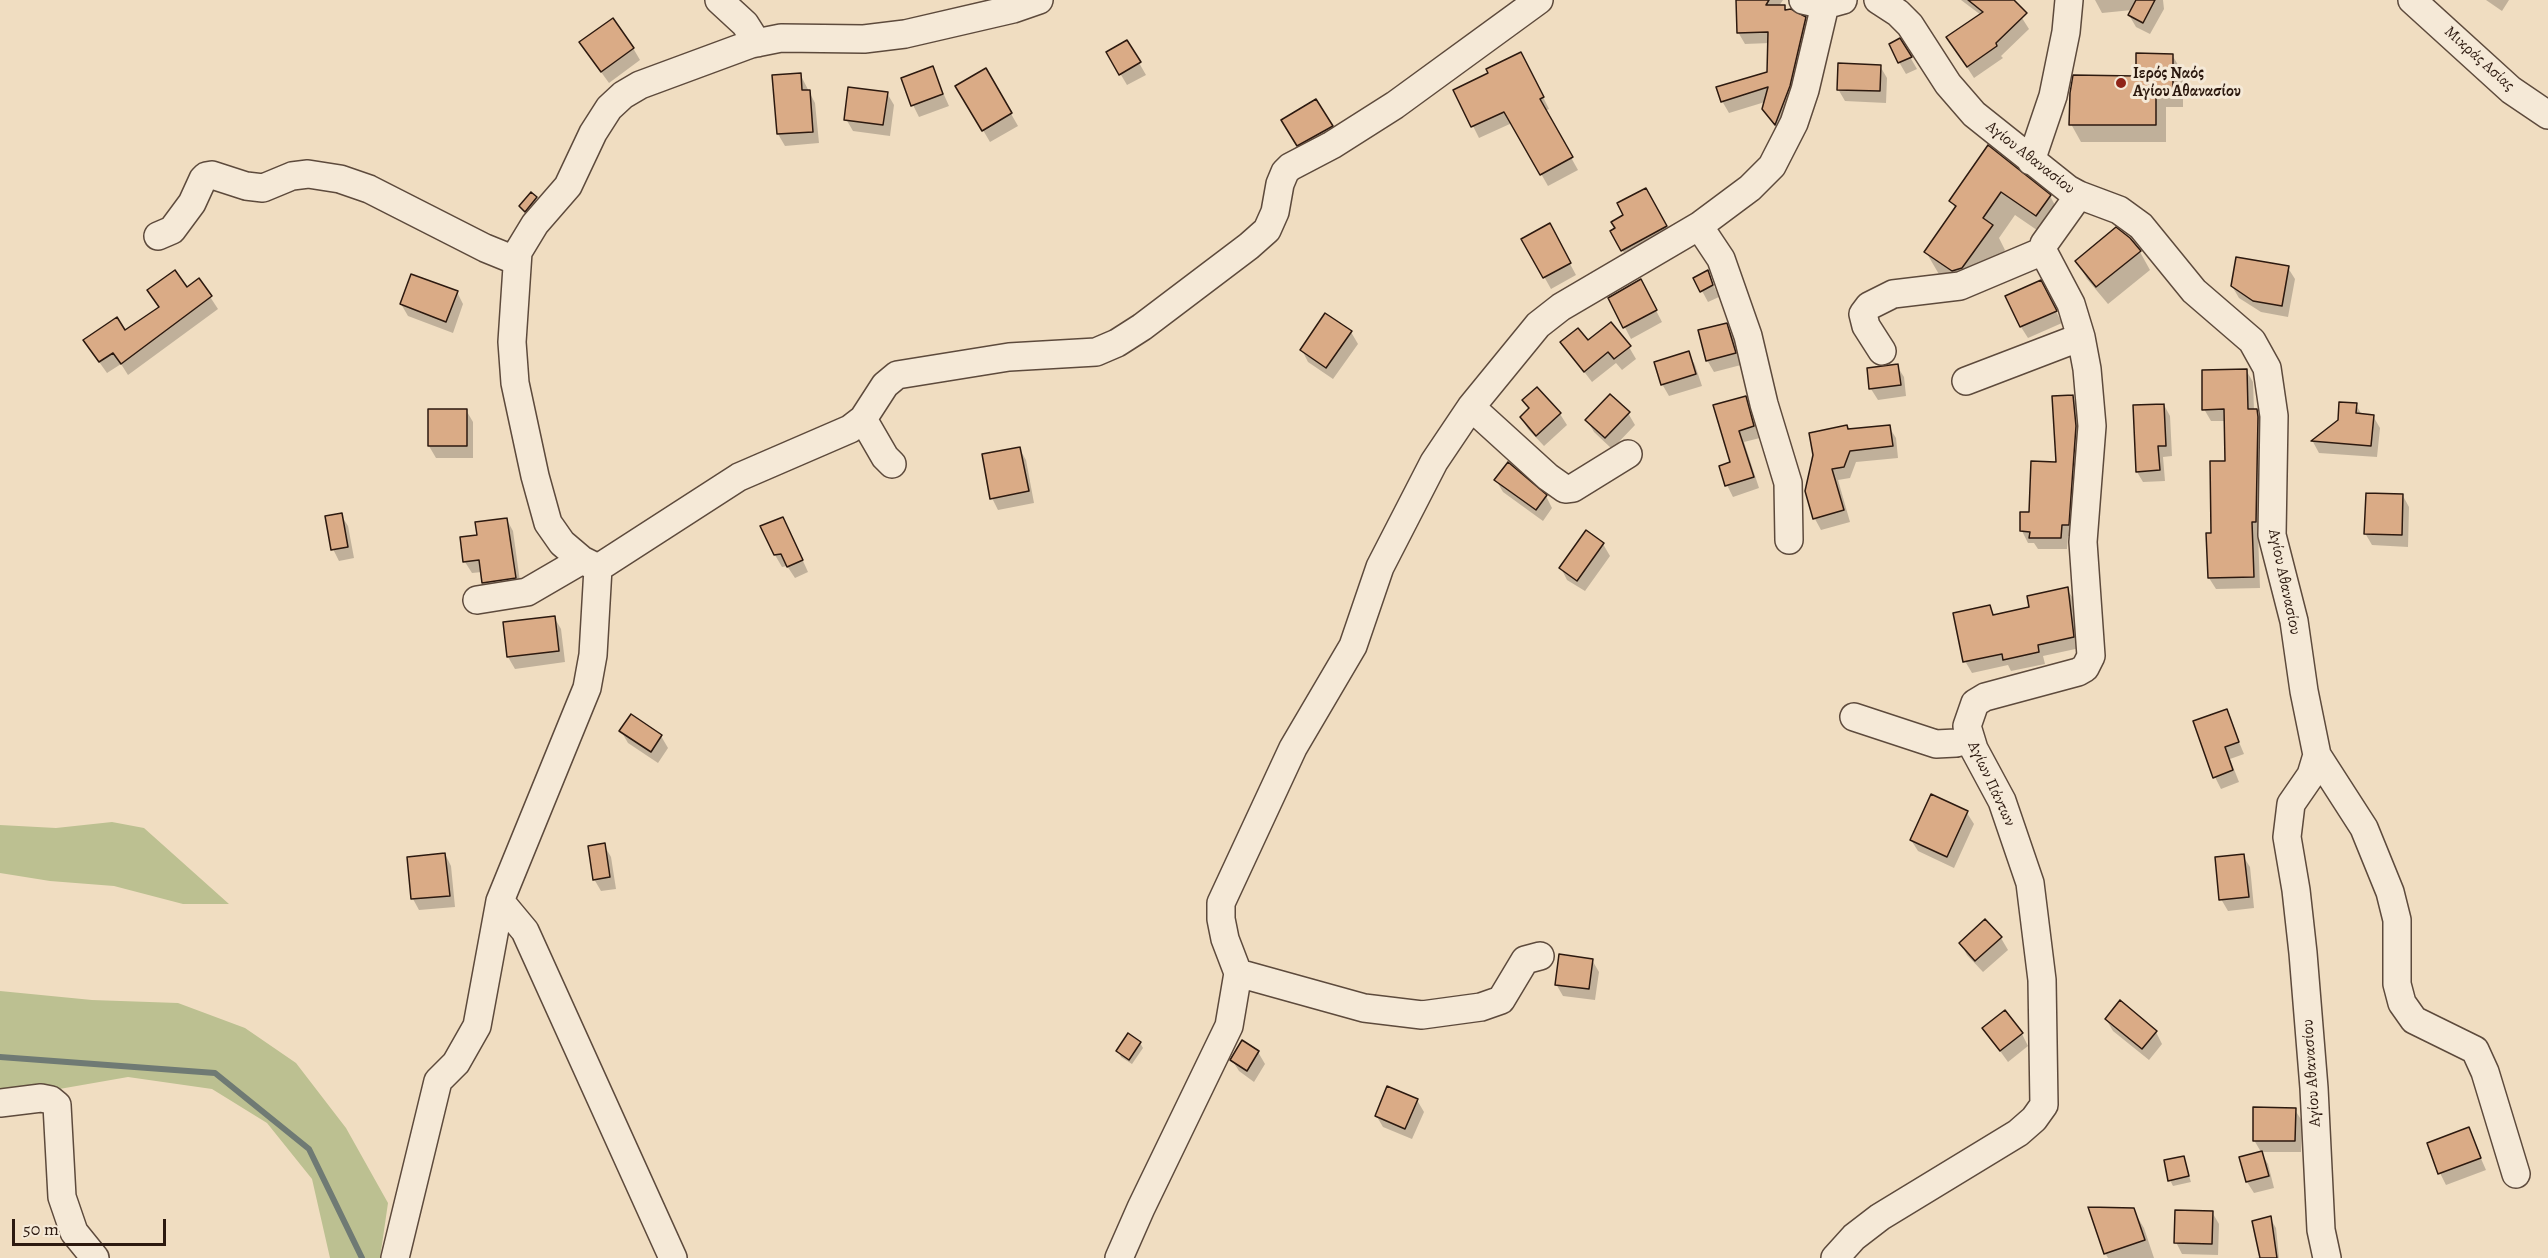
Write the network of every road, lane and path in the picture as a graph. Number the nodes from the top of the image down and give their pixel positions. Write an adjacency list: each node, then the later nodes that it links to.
1 (720, 0): 8 (street)
2 (1039, 0): 8 (street)
3 (1539, 0): 20 (street)
4 (1878, 0): 10 (street, Αγίου Αθανασίου)
5 (2069, 0): 10 (street)
6 (2412, 0): 9 (street, Μικράς Ασίας)
7 (1824, 2): 12 (street)
8 (757, 43): 15 (street)
9 (2548, 115)
10 (2031, 161): 11 (street, Αγίου Αθανασίου)
11 (2079, 195): 14 (street); 28 (street, Αγίου Αθανασίου)
12 (1699, 226): 19 (street); 23 (street)
13 (158, 236): 15 (street)
14 (2043, 251): 16 (street, Αγίων Πάντων); 17 (street)
15 (517, 261): 24 (street)
16 (2081, 337): 18 (street); 27 (street, Αγίων Πάντων)
17 (1882, 351)
18 (1966, 381)
19 (1471, 407): 21 (street); 31 (street)
20 (864, 419): 22 (street); 24 (street)
21 (1628, 454)
22 (892, 464)
23 (1790, 540)
24 (590, 564): 25 (street); 29 (street)
25 (477, 600)
26 (1854, 717): 27 (street)
27 (1970, 739): 38 (street, Αγίων Πάντων)
28 (2317, 755): 33 (street); 39 (street, Αγίου Αθανασίου)
29 (500, 901): 35 (street); 36 (street)
30 (1540, 956): 31 (street)
31 (1238, 973): 37 (street)
32 (0, 1103): 34 (street)
33 (2516, 1174)
34 (95, 1258)
35 (395, 1258)
36 (673, 1258)
37 (1119, 1258)
38 (1834, 1258)
39 (2327, 1258)

